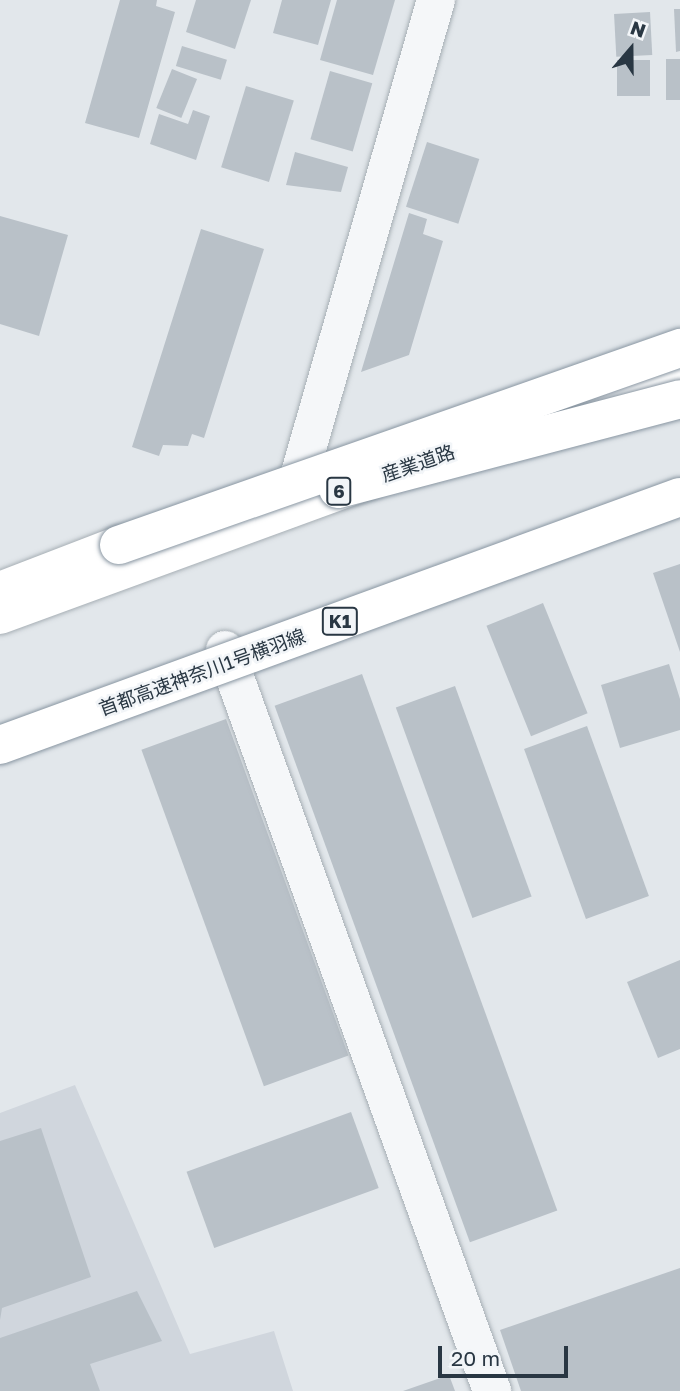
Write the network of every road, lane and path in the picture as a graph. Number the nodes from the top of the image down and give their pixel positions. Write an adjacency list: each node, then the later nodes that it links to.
1 (436, 0): 6 (street)
2 (680, 348): 7 (main road, bridge)
3 (680, 372): 6 (main road, 産業道路 / 6)
4 (680, 399): 7 (main road, bridge)
5 (680, 499): 10 (main road); 12 (main road, 首都高速神奈川1号横羽線 / K1, bridge)
6 (290, 508): 9 (main road, 産業道路 / 6)
7 (119, 545): 8 (main road)
8 (0, 590)
9 (0, 615)
10 (225, 650): 11 (main road); 13 (street)
11 (0, 729)
12 (0, 745)
13 (492, 1391)

